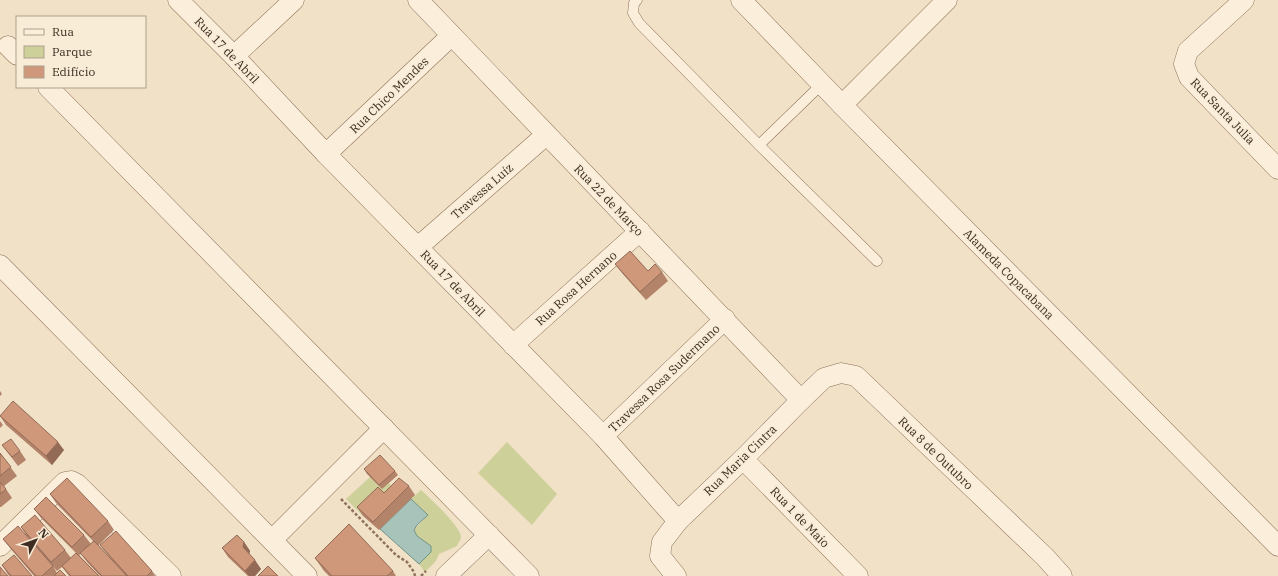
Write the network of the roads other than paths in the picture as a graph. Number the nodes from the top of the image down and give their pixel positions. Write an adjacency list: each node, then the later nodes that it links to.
1 (178, 0): 9 (street, Rua 17 de Abril)
2 (294, 0): 9 (street)
3 (418, 0): 8 (street, Rua 22 de Março)
4 (637, 0): 14 (lane)
5 (741, 0): 10 (street, Alameda Copacabana)
6 (947, 0): 12 (street)
7 (1244, 0): 16 (street, Rua Santa Julia)
8 (451, 36): 13 (street, Rua 22 de Março); 15 (street, Rua Chico Mendes)
9 (234, 56): 15 (street, Rua 17 de Abril)
10 (822, 84): 12 (street, Alameda Copacabana); 14 (lane)
11 (49, 88): 24 (street)
12 (842, 105): 31 (street, Alameda Copacabana)
13 (546, 135): 17 (street, Rua 22 de Março); 18 (street, Travessa Luíz)
14 (759, 145): 19 (lane)
15 (326, 154): 18 (street, Rua 17 de Abril)
16 (1278, 169)
17 (640, 231): 21 (street, Rua 22 de Março); 22 (street, Rua Rosa Hernano)
18 (418, 246): 22 (street, Rua 17 de Abril)
19 (877, 261)
20 (0, 265): 29 (street)
21 (725, 320): 23 (street, Rua 22 de Março); 25 (street, Travessa Rosa Sudermano)
22 (513, 345): 25 (street, Rua 17 de Abril)
23 (801, 400): 26 (street, Rua Maria Cintra); 38 (street, Rua 8 de Outubro)
24 (384, 428): 28 (street); 29 (street)
25 (602, 436): 27 (street, Rua 17 de Abril)
26 (742, 459): 27 (street, Rua Maria Cintra); 37 (street, Rua 1 de Maio)
27 (678, 521): 36 (street)
28 (489, 535): 32 (street); 35 (street)
29 (272, 540): 33 (street)
30 (0, 546): 34 (street)
31 (1278, 546)
32 (438, 571)
33 (300, 573)
34 (171, 576)
35 (529, 576)
36 (676, 576)
37 (858, 576)
38 (1062, 576)

